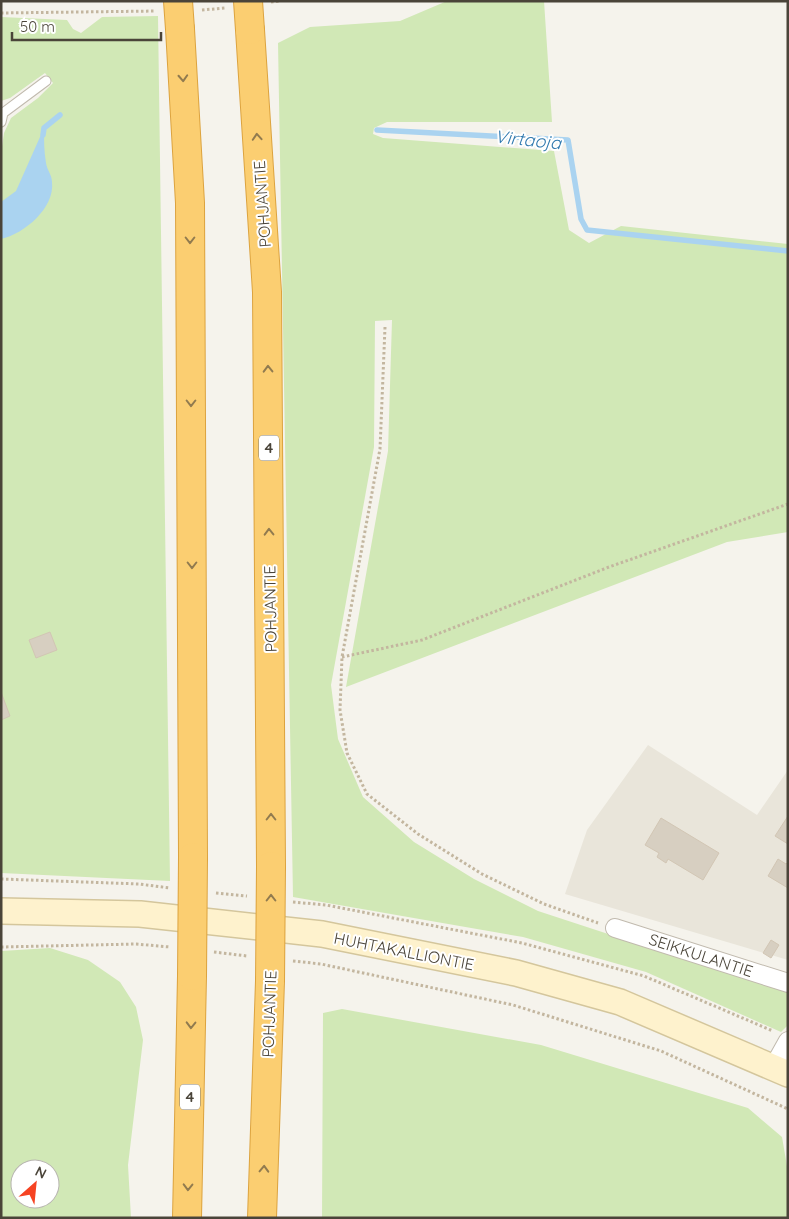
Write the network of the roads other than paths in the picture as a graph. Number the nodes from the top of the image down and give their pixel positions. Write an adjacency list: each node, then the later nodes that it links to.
1 (250, 4): 11 (highway, POHJANTIE / 4, one-way to 1, bridge)
2 (178, 13): 10 (highway, 4, one-way to 10, bridge)
3 (46, 81): 4 (lane)
4 (2, 115)
5 (1, 911): 9 (street, HUHTAKALLIONTIE)
6 (615, 928): 7 (street, SEIKKULANTIE)
7 (788, 983)
8 (788, 1041): 9 (street)
9 (781, 1070)
10 (187, 1218)
11 (262, 1218)

